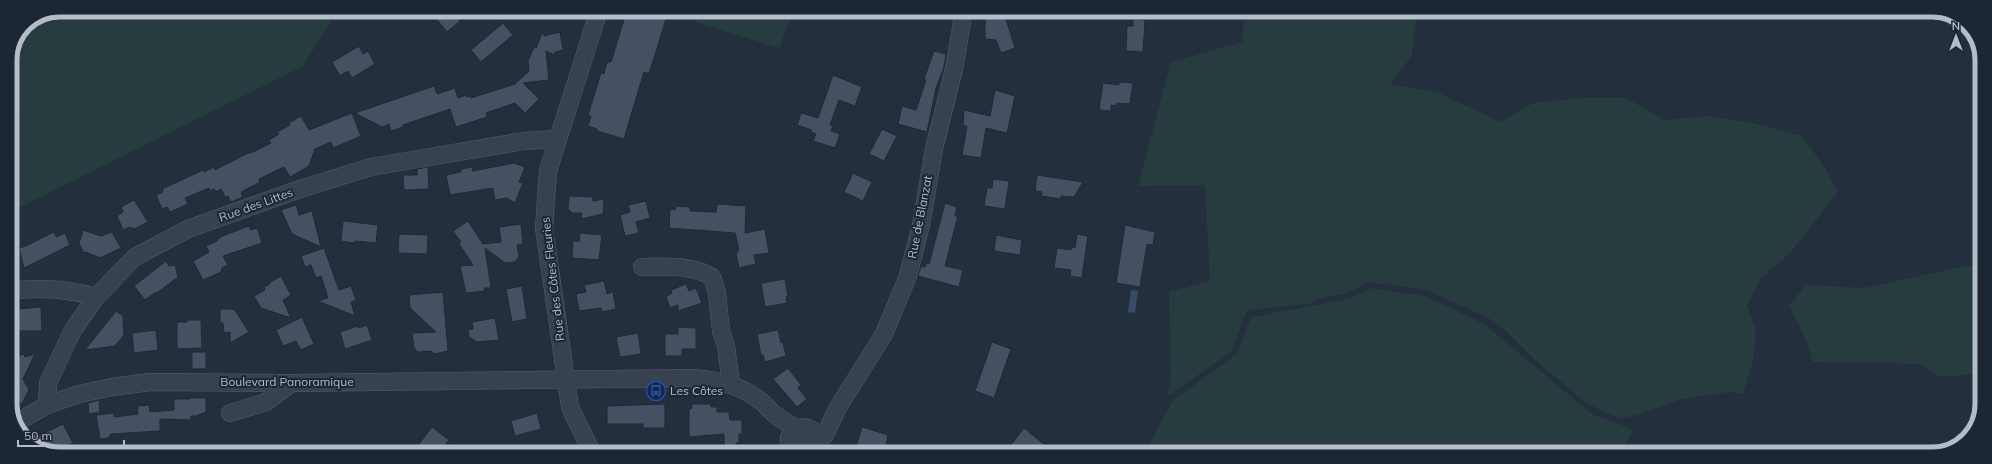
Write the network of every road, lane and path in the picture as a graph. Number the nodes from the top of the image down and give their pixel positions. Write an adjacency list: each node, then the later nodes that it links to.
1 (597, 17): 3 (street, Rue des Côtes Fleuries)
2 (963, 17): 13 (street, Rue de Blanzat)
3 (557, 139): 6 (street, Rue des Littes); 7 (street, Rue des Côtes Fleuries)
4 (642, 267): 9 (street)
5 (17, 290): 6 (street)
6 (96, 297): 10 (street, Rue des Littes)
7 (565, 381): 8 (street, Boulevard Panoramique); 9 (street, Boulevard Panoramique); 14 (street, Rue des Côtes Fleuries)
8 (292, 383): 10 (street, Boulevard Panoramique); 11 (street)
9 (730, 384): 13 (street, Boulevard Panoramique)
10 (47, 405): 12 (street, Boulevard Panoramique)
11 (230, 414)
12 (20, 421)
13 (803, 446)
14 (589, 447)

